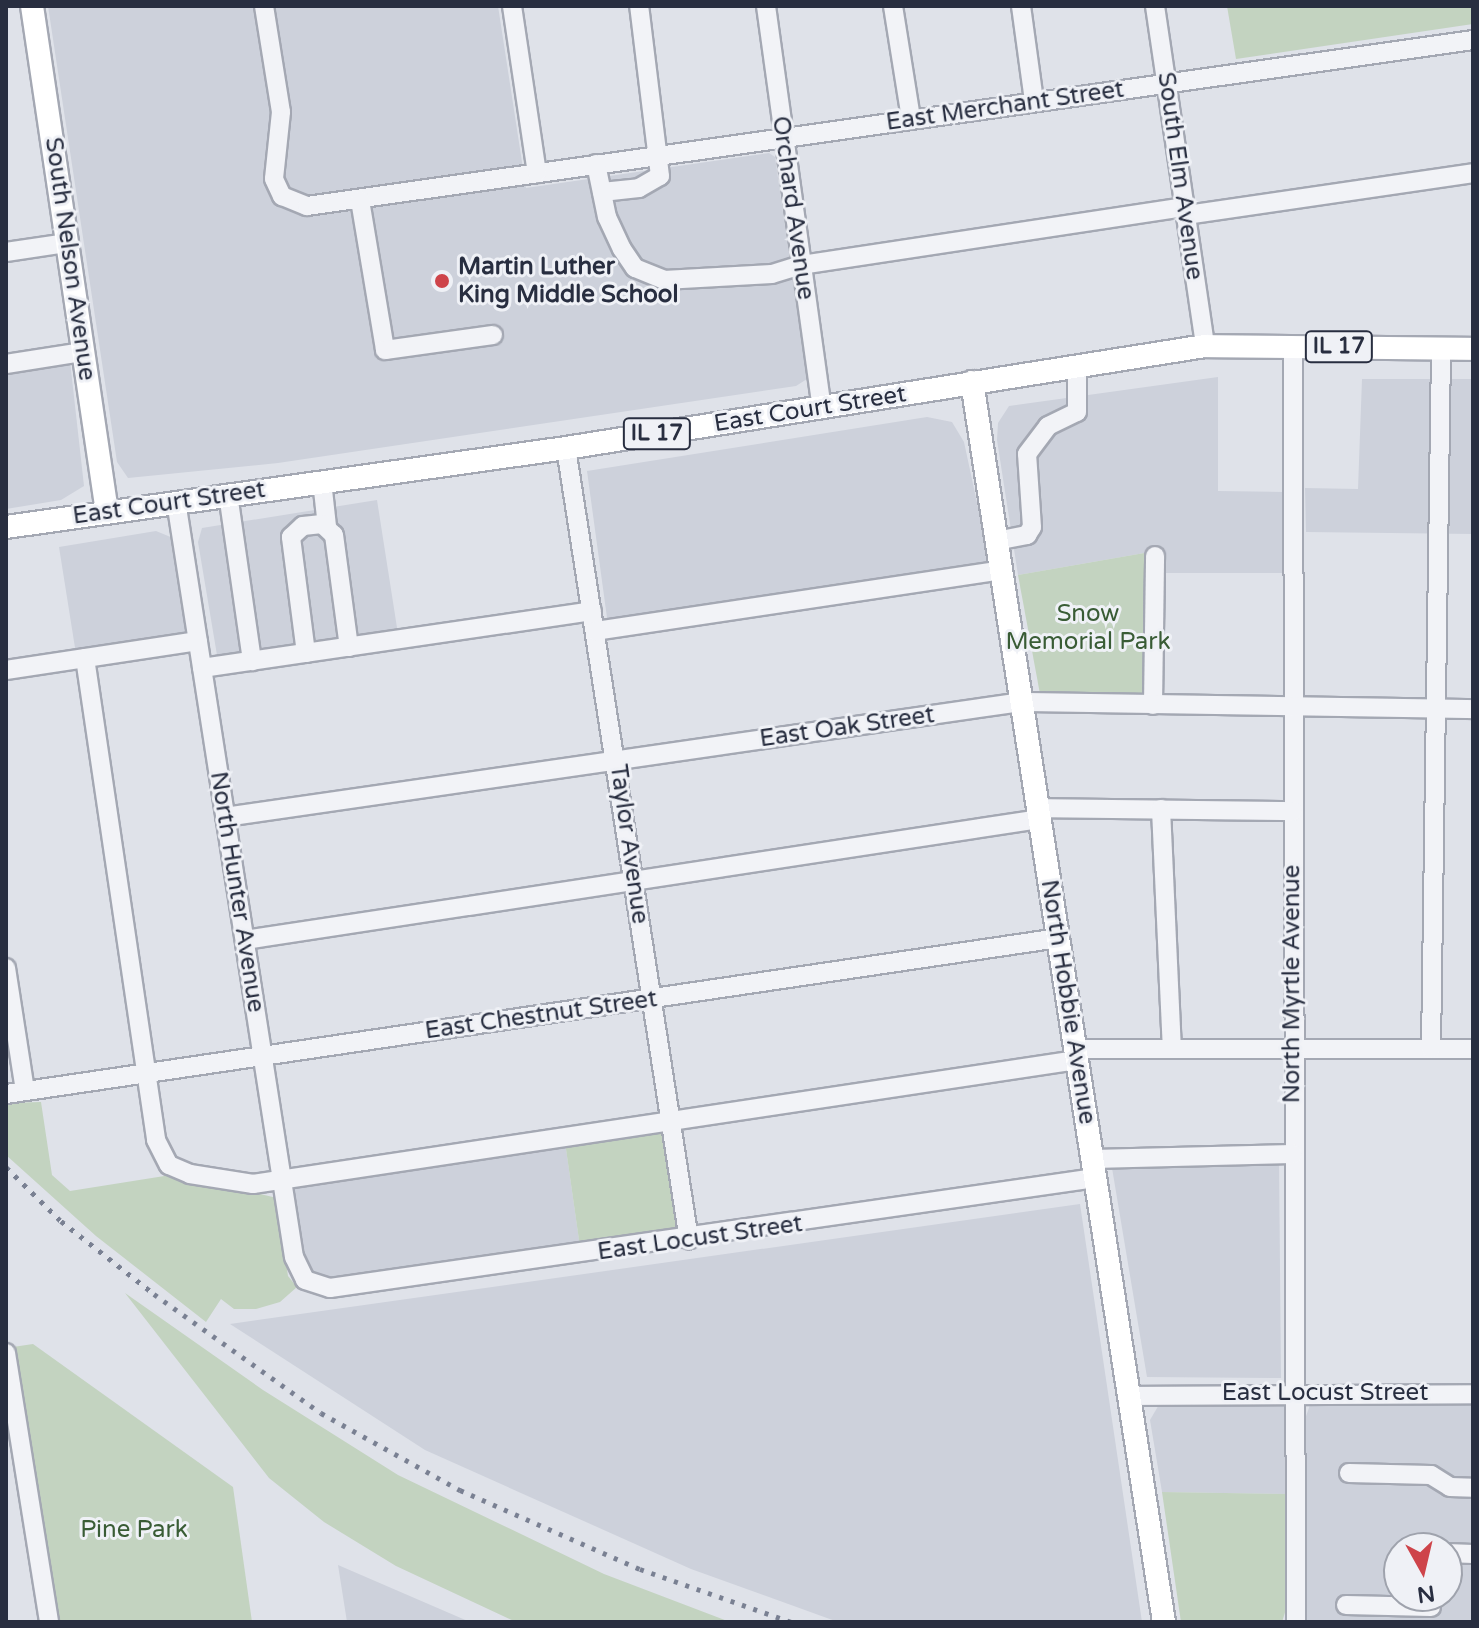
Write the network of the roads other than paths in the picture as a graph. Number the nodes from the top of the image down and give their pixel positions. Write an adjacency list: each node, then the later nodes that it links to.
1 (32, 6): 21 (main road, South Nelson Avenue)
2 (264, 6): 19 (street, East Merchant Street)
3 (512, 6): 16 (street)
4 (639, 6): 14 (street)
5 (766, 6): 13 (street, Orchard Avenue)
6 (893, 6): 12 (street)
7 (1021, 6): 11 (street)
8 (1155, 6): 10 (street, South Elm Avenue)
9 (1473, 40): 10 (street, East Merchant Street)
10 (1167, 83): 11 (street, East Merchant Street); 20 (street, South Elm Avenue)
11 (1034, 101): 12 (street, East Merchant Street)
12 (911, 119): 13 (street, East Merchant Street)
13 (783, 137): 14 (street, East Merchant Street); 23 (street, Orchard Avenue)
14 (659, 155): 15 (street, East Merchant Street); 18 (street)
15 (596, 164): 16 (street, East Merchant Street); 18 (street)
16 (537, 173): 19 (street, East Merchant Street)
17 (1473, 173): 20 (street)
18 (602, 192): 23 (street)
19 (360, 200): 24 (street)
20 (1186, 211): 23 (street); 25 (street, South Elm Avenue)
21 (67, 243): 22 (street); 29 (main road, South Nelson Avenue)
22 (6, 252)
23 (801, 265): 33 (street, Orchard Avenue)
24 (493, 335)
25 (1205, 346): 26 (main road, East Court Street / IL 17); 31 (main road, East Court Street / IL 17)
26 (1293, 347): 27 (main road, East Court Street / IL 17); 55 (street, North Myrtle Avenue)
27 (1441, 349): 28 (main road, East Court Street / IL 17); 56 (street)
28 (1473, 349)
29 (83, 352): 30 (street); 38 (main road, South Nelson Avenue)
30 (6, 364)
31 (1077, 365): 32 (main road, East Court Street / IL 17); 41 (street)
32 (972, 382): 33 (main road, East Court Street / IL 17); 41 (main road, North Hobbie Avenue)
33 (822, 409): 34 (main road, East Court Street / IL 17)
34 (566, 448): 35 (main road, East Court Street / IL 17); 44 (street, Taylor Avenue)
35 (322, 481): 36 (main road, East Court Street / IL 17); 39 (street)
36 (228, 494): 37 (main road, East Court Street / IL 17); 50 (street)
37 (176, 501): 38 (main road, East Court Street / IL 17); 46 (street, North Hunter Avenue)
38 (107, 512): 40 (main road, East Court Street / IL 17)
39 (327, 526): 47 (street); 48 (street)
40 (6, 527)
41 (996, 541): 43 (main road, North Hobbie Avenue)
42 (1155, 556): 54 (street)
43 (1001, 570): 45 (street); 53 (main road, North Hobbie Avenue)
44 (592, 611): 45 (street, Taylor Avenue); 47 (street)
45 (595, 631): 58 (street, Taylor Avenue)
46 (198, 641): 49 (street); 51 (street, North Hunter Avenue)
47 (349, 647): 48 (street)
48 (306, 653): 50 (street)
49 (85, 658): 52 (street); 74 (street)
50 (252, 661): 51 (street)
51 (202, 668): 62 (street, North Hunter Avenue)
52 (6, 670)
53 (1021, 702): 54 (street, East Oak Street); 58 (street, East Oak Street); 61 (main road, North Hobbie Avenue)
54 (1153, 705): 55 (street, East Oak Street)
55 (1293, 709): 56 (street, East Oak Street); 60 (street, North Myrtle Avenue)
56 (1436, 709): 57 (street, East Oak Street); 70 (street)
57 (1473, 709)
58 (616, 759): 62 (street, East Oak Street); 63 (street, Taylor Avenue)
59 (1161, 809): 60 (street); 61 (street); 68 (street)
60 (1293, 811): 69 (street, North Myrtle Avenue)
61 (1038, 813): 63 (street); 64 (main road, North Hobbie Avenue)
62 (225, 817): 65 (street, North Hunter Avenue)
63 (634, 881): 65 (street); 67 (street, Taylor Avenue)
64 (1058, 938): 67 (street, East Chestnut Street); 72 (main road, North Hobbie Avenue)
65 (245, 940): 73 (street, North Hunter Avenue)
66 (6, 968): 75 (street)
67 (652, 998): 73 (street, East Chestnut Street); 76 (street, Taylor Avenue)
68 (1172, 1048): 69 (street); 72 (street)
69 (1291, 1049): 70 (street); 77 (street, North Myrtle Avenue)
70 (1431, 1049): 71 (street)
71 (1473, 1049)
72 (1076, 1054): 76 (street); 78 (main road, North Hobbie Avenue)
73 (263, 1055): 74 (street, East Chestnut Street); 79 (street, North Hunter Avenue)
74 (145, 1073): 75 (street, East Chestnut Street); 79 (street)
75 (15, 1093)
76 (670, 1121): 79 (street); 80 (street, Taylor Avenue)
77 (1293, 1154): 78 (street, East Locust Street); 83 (street, North Myrtle Avenue)
78 (1093, 1168): 80 (street, East Locust Street); 85 (main road, North Hobbie Avenue)
79 (282, 1180): 81 (street, North Hunter Avenue)
80 (689, 1240): 81 (street, East Locust Street)
81 (305, 1280)
82 (6, 1353): 90 (street)
83 (1296, 1391): 84 (street, East Locust Street); 85 (street, East Locust Street); 92 (street, North Myrtle Avenue)
84 (1473, 1394)
85 (1129, 1396): 91 (main road, North Hobbie Avenue)
86 (1349, 1473): 87 (street)
87 (1473, 1488)
88 (1346, 1605): 89 (street)
89 (1383, 1606)
90 (49, 1622)
91 (1164, 1622)
92 (1296, 1622)

